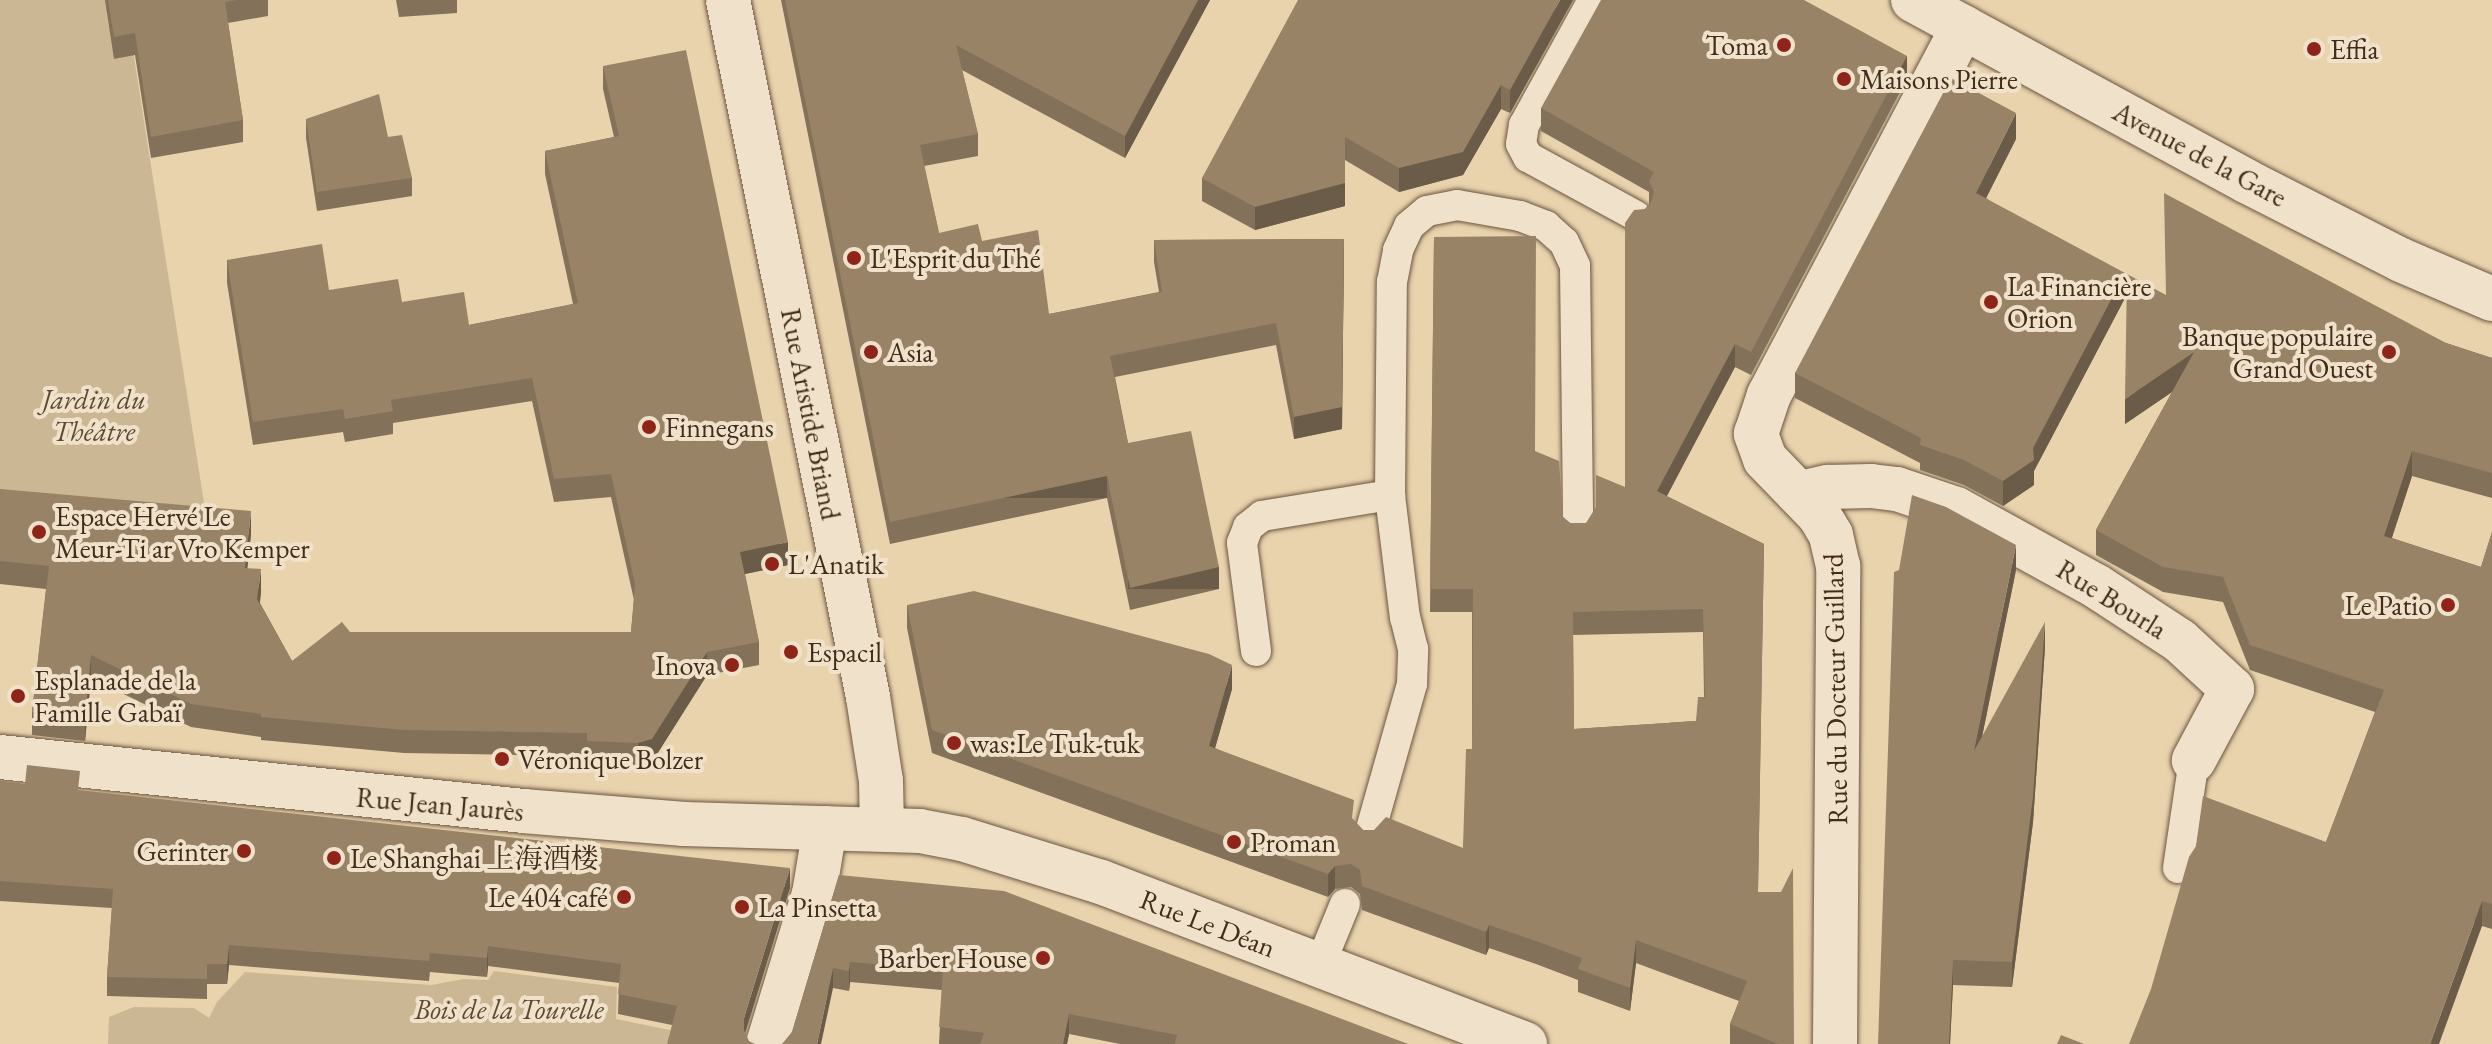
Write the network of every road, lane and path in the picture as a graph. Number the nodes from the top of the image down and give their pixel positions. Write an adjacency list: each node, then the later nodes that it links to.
1 (728, 0): 14 (street, Rue Aristide Briand)
2 (1593, 0): 5 (lane)
3 (1913, 0): 4 (street, Avenue de la Gare)
4 (1963, 27): 6 (street, Avenue de la Gare); 7 (street, Rue du Docteur Guillard)
5 (1636, 216)
6 (2492, 299)
7 (1801, 493): 12 (street, Rue Bourla); 21 (street, Rue du Docteur Guillard)
8 (1390, 495): 9 (lane); 10 (lane); 15 (lane)
9 (1578, 530)
10 (1256, 651)
11 (0, 757): 13 (street, Rue Jean Jaurès)
12 (2194, 760): 16 (lane, Rue Bourla)
13 (825, 828): 14 (street, Rue Jean Jaurès); 19 (street)
14 (882, 829): 18 (street, Rue Le Déan)
15 (1369, 836)
16 (2178, 868)
17 (1345, 904): 18 (lane)
18 (1320, 965): 20 (street, Rue Le Déan)
19 (768, 1044)
20 (1525, 1044)
21 (1835, 1044)

